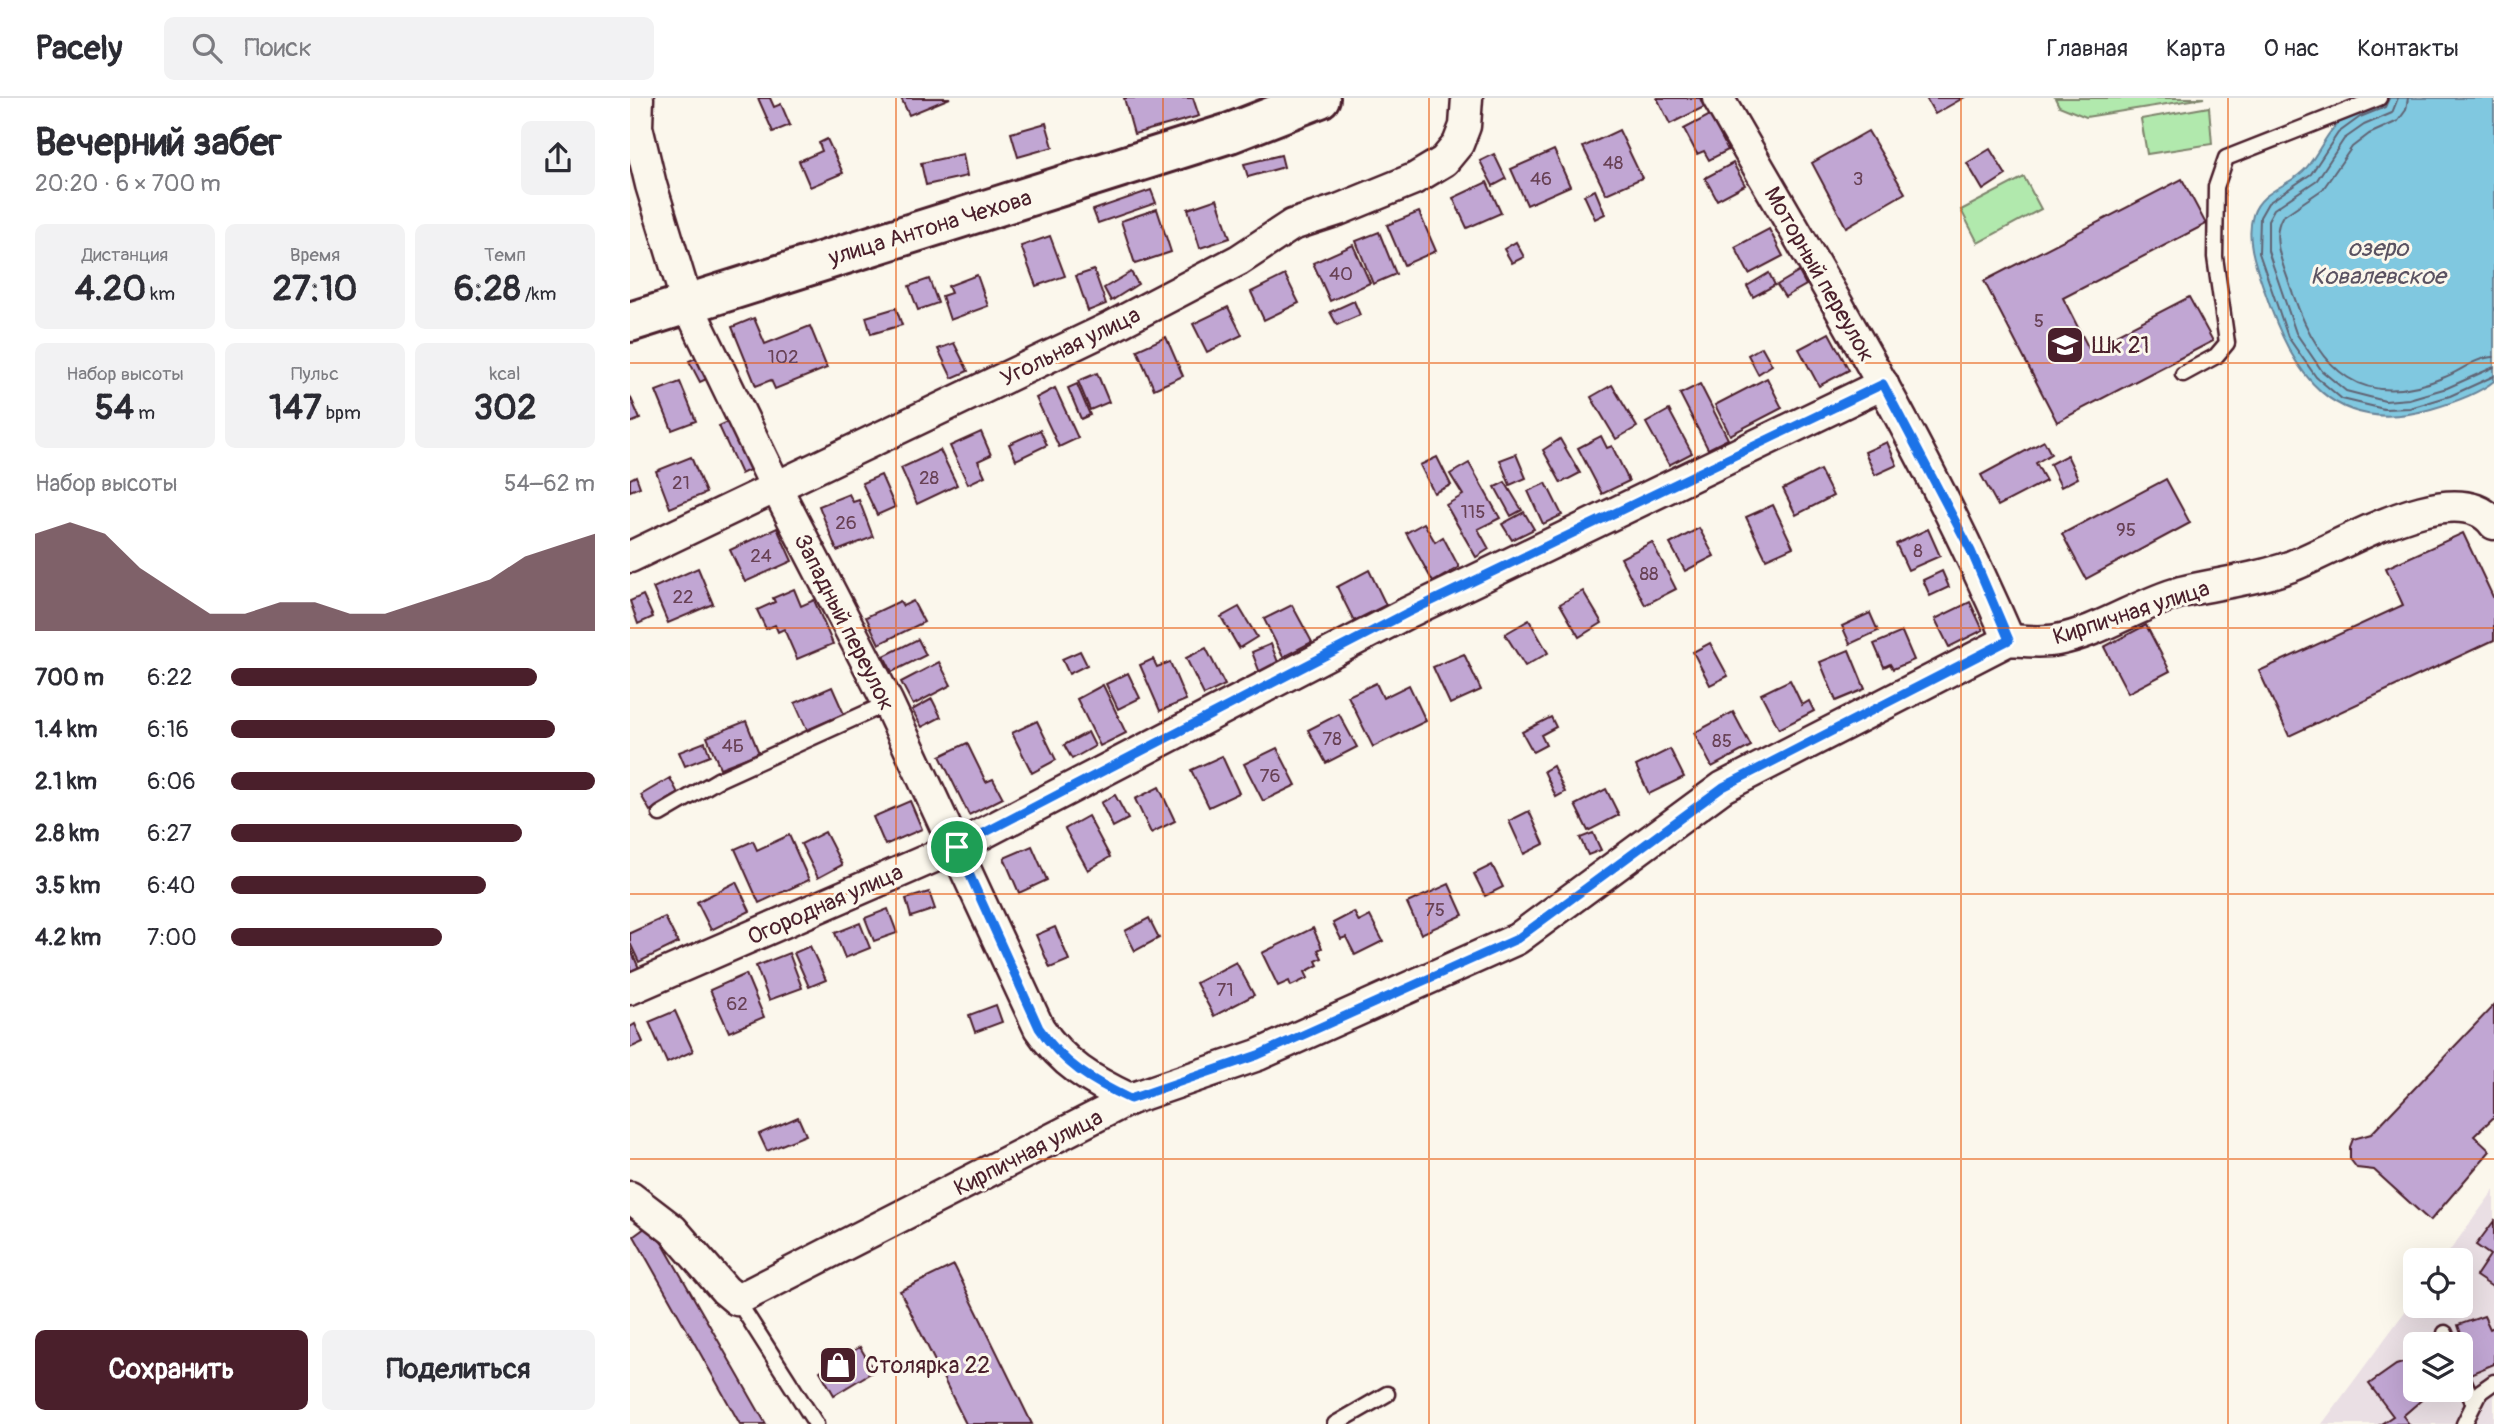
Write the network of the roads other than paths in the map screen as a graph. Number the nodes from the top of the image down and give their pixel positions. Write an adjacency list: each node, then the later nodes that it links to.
1 (638, 98): 6 (street, Западный переулок)
2 (1320, 98): 6 (street, улица Антона Чехова)
3 (1467, 98): 10 (street, Угольная улица)
4 (1718, 98): 9 (street, Моторный переулок)
5 (2379, 98): 8 (lane)
6 (687, 303): 7 (street, улица Антона Чехова); 10 (street, Западный переулок)
7 (630, 322)
8 (2182, 374)
9 (1883, 384): 13 (street, Моторный переулок); 16 (street, Огородная улица)
10 (776, 487): 12 (street, Угольная улица); 14 (street, Западный переулок)
11 (2494, 524): 13 (street, Кирпичная улица)
12 (630, 557)
13 (2009, 640): 18 (street, Кирпичная улица)
14 (888, 703): 15 (lane); 16 (street, Западный переулок)
15 (660, 814)
16 (957, 847): 17 (street, Огородная улица); 18 (street, Западный переулок)
17 (630, 989)
18 (1130, 1099): 20 (street, Кирпичная улица)
19 (630, 1197): 20 (street)
20 (737, 1300): 24 (lane)
21 (2494, 1382): 23 (lane)
22 (1387, 1394): 25 (lane)
23 (2473, 1402): 26 (lane)
24 (816, 1424)
25 (1335, 1424)
26 (2465, 1424)

